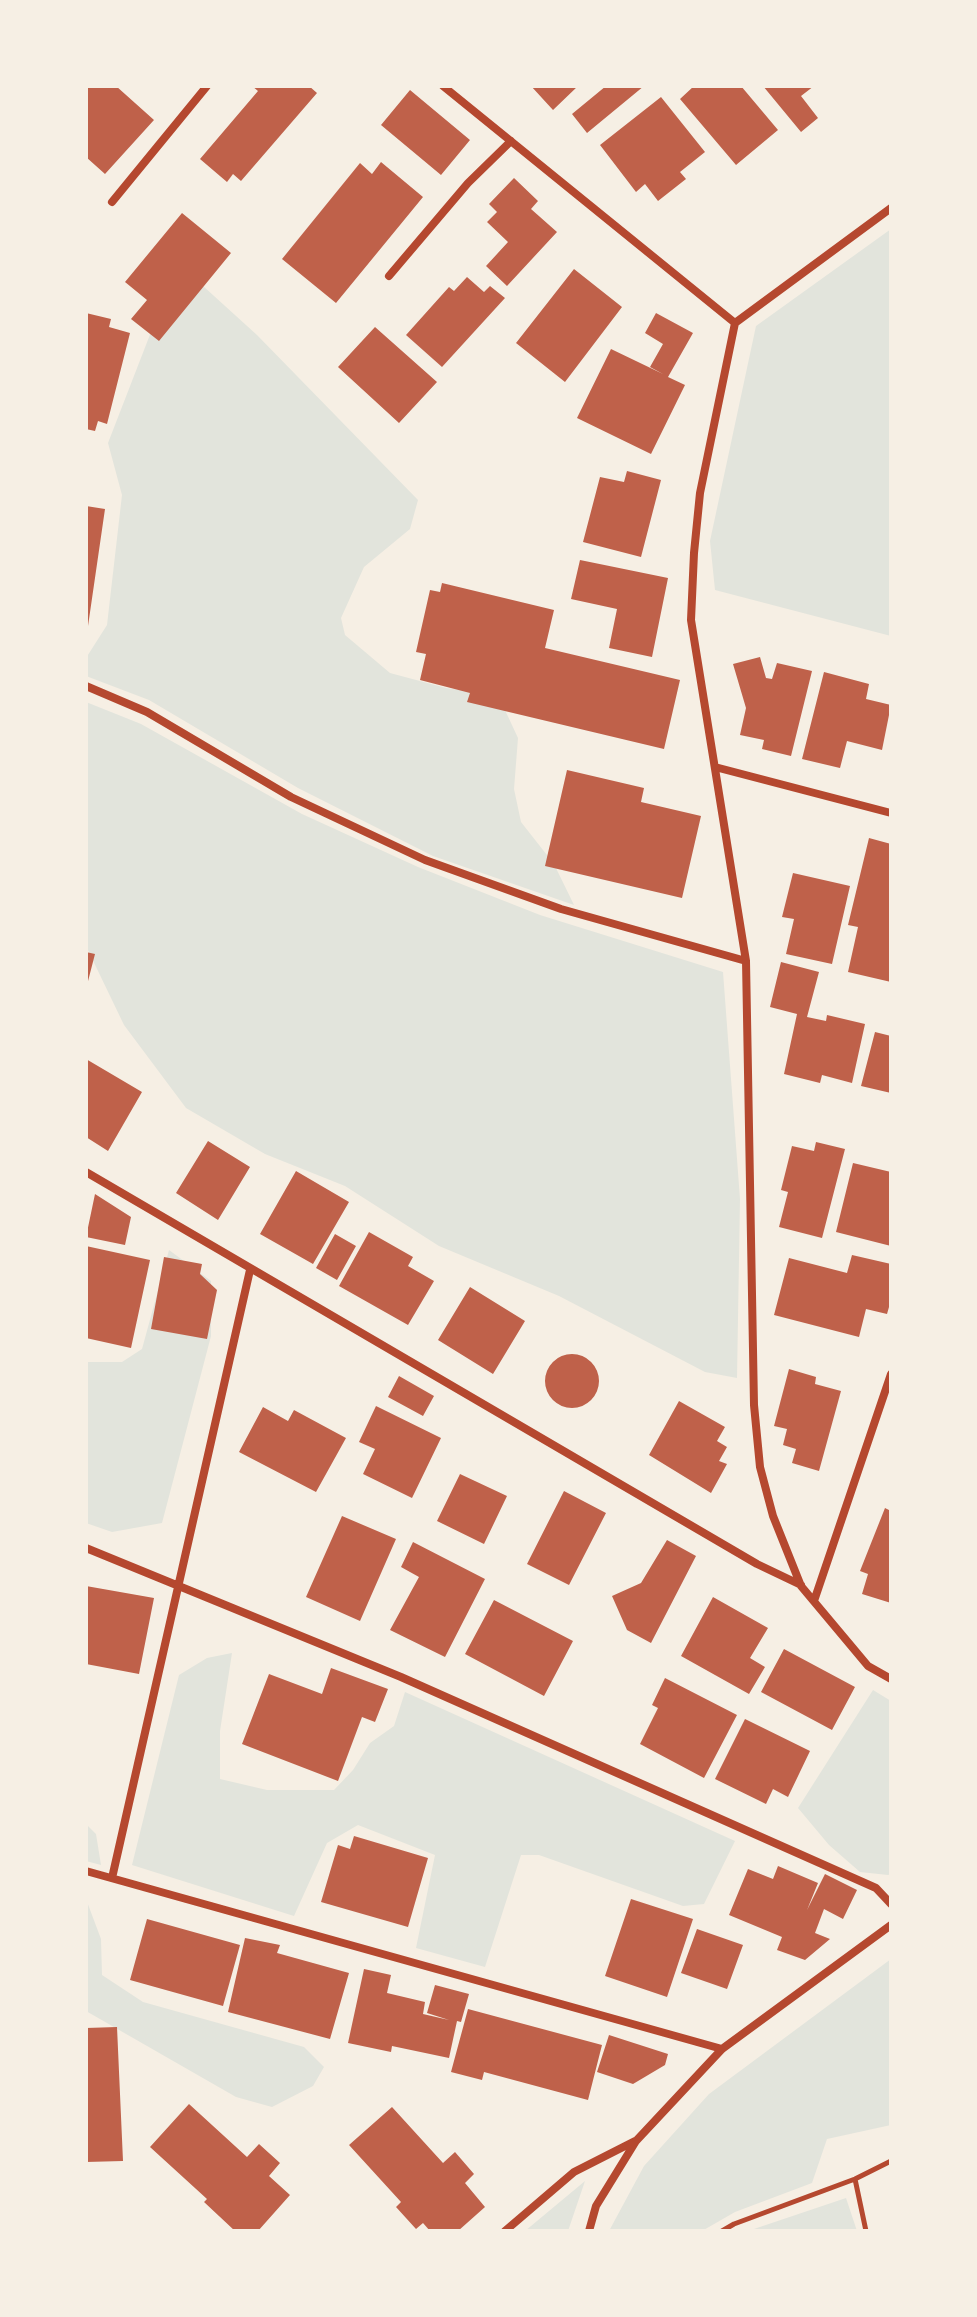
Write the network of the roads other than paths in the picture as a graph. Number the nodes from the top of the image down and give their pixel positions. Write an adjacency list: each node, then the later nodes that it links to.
1 (207, 86): 4 (street)
2 (443, 86): 3 (street)
3 (511, 141): 6 (street); 7 (street)
4 (112, 202)
5 (891, 208): 7 (street)
6 (389, 276)
7 (735, 323): 9 (street)
8 (86, 686): 11 (street)
9 (715, 767): 10 (street); 11 (street)
10 (891, 813)
11 (746, 961): 17 (street)
12 (86, 1172): 13 (street)
13 (250, 1270): 16 (street); 17 (street)
14 (891, 1374): 18 (street)
15 (86, 1548): 16 (street)
16 (179, 1586): 21 (street); 22 (street)
17 (801, 1586): 18 (street)
18 (814, 1601): 19 (street)
19 (891, 1679)
20 (86, 1871): 21 (street)
21 (112, 1878): 24 (street)
22 (891, 1904)
23 (891, 1925): 24 (street)
24 (722, 2049): 25 (street)
25 (636, 2141): 26 (street); 27 (street)
26 (505, 2231)
27 (589, 2231)

